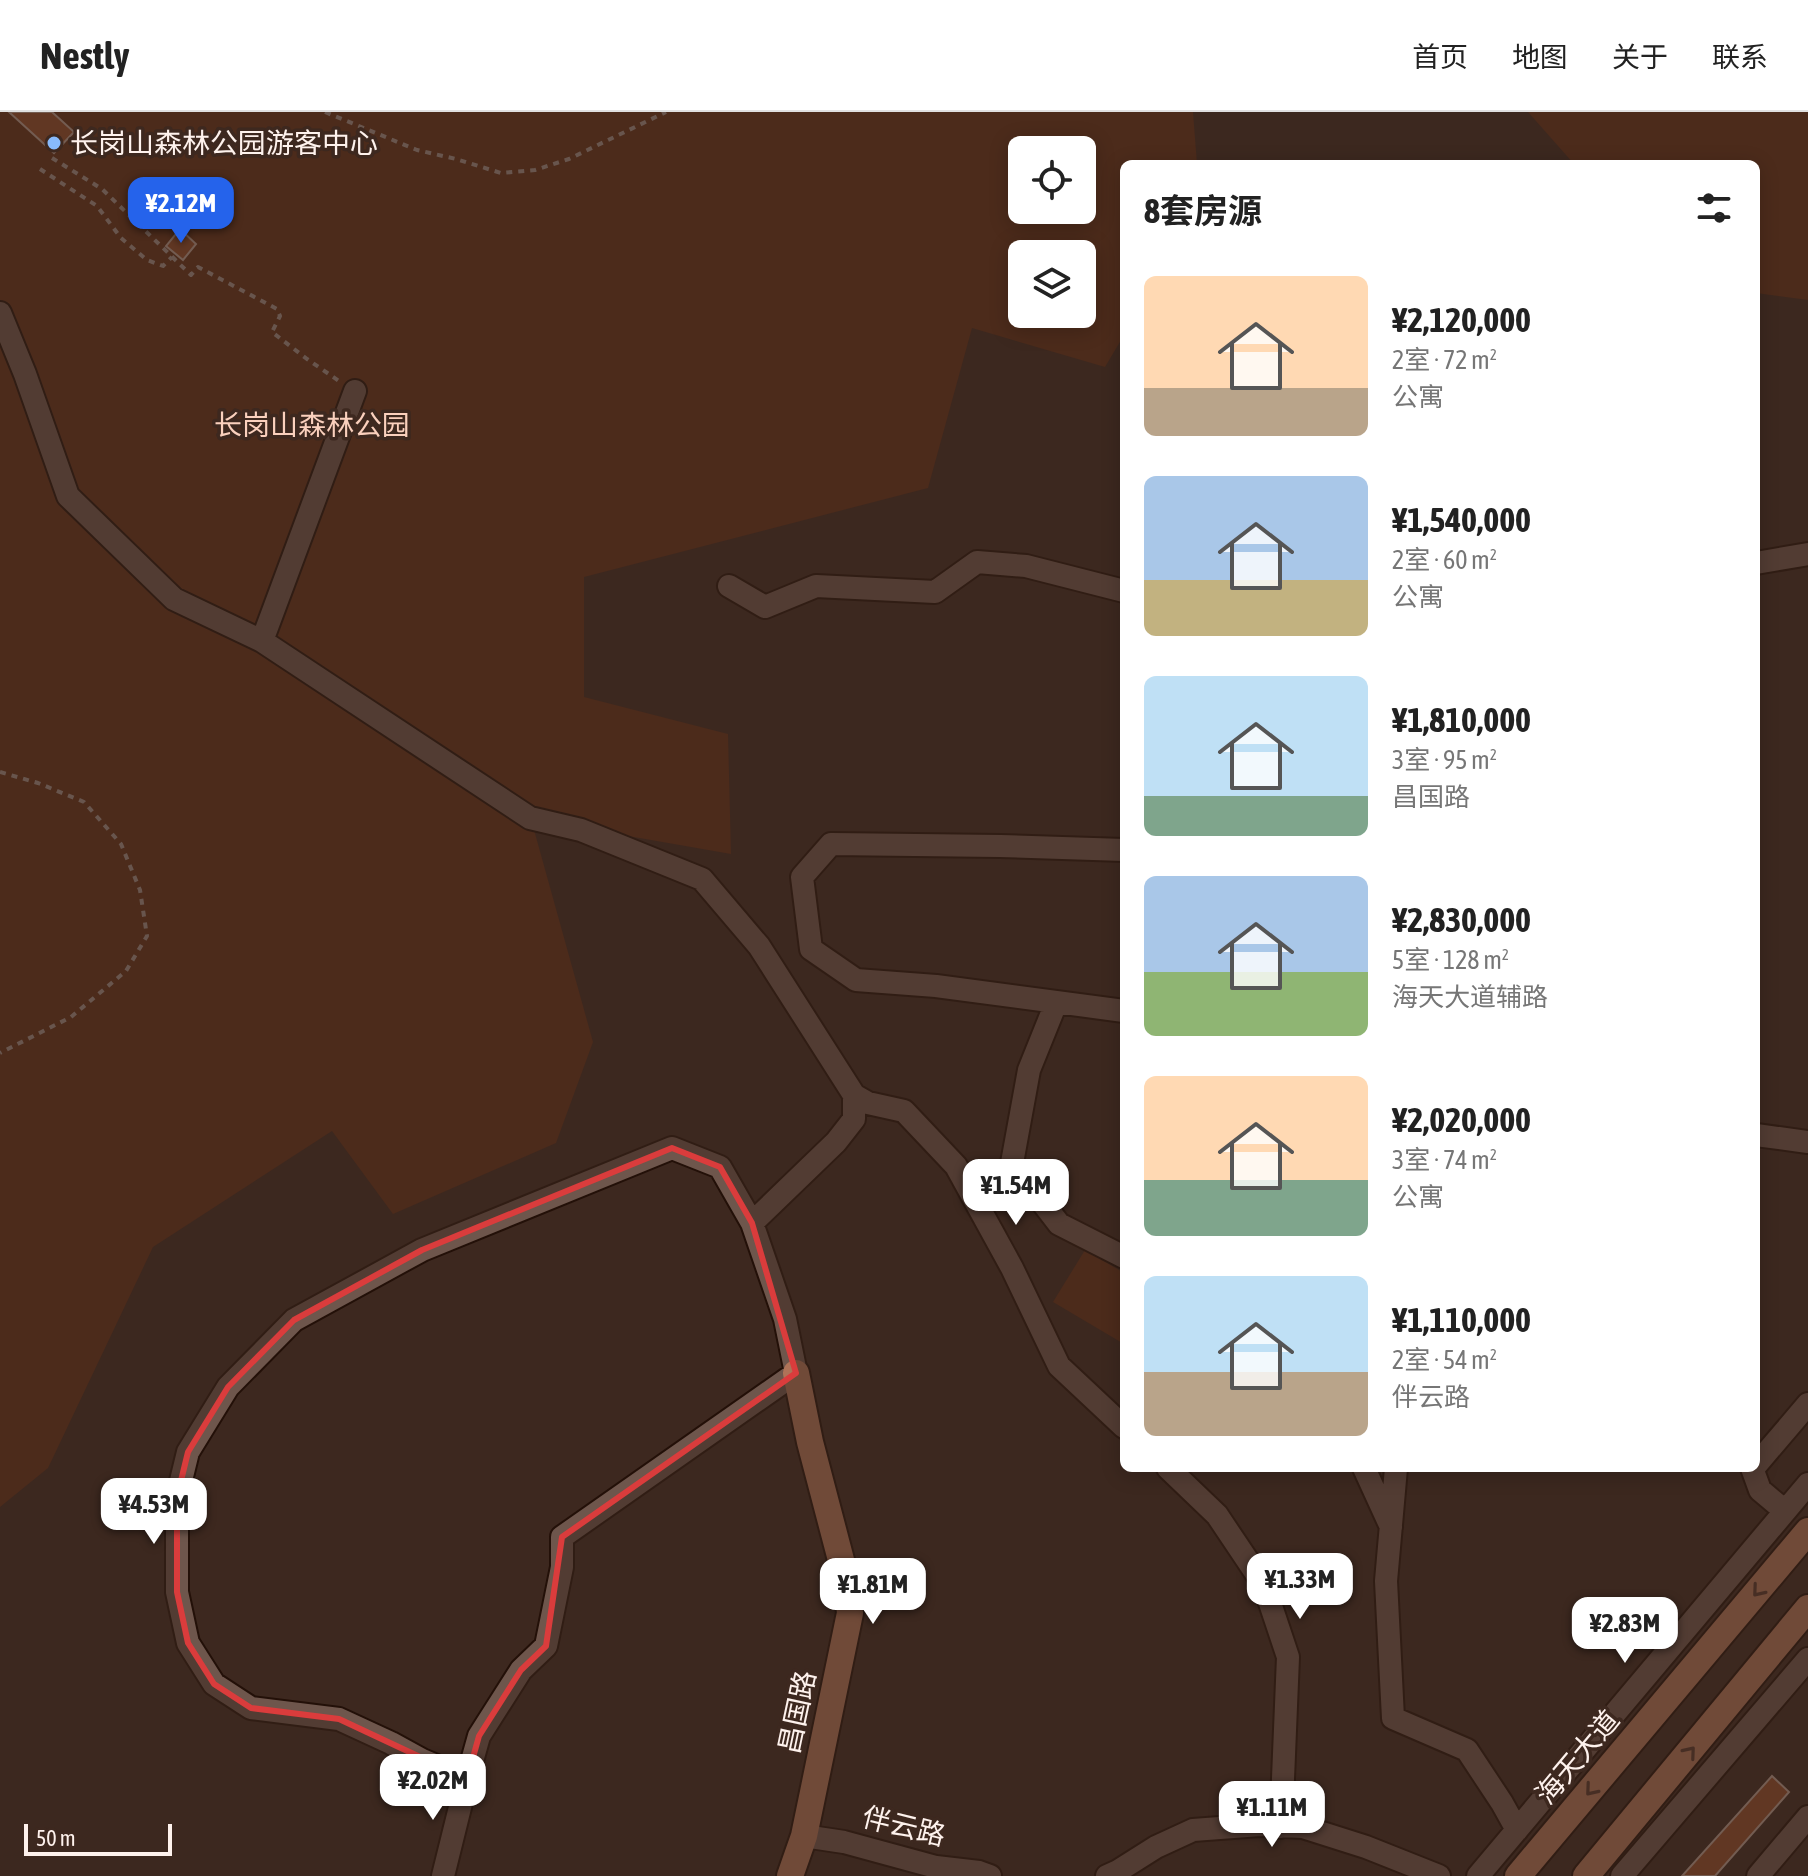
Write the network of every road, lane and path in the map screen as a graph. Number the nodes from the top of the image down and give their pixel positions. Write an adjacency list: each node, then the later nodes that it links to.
1 (325, 112): 2 (path)
2 (666, 112)
3 (52, 158): 5 (path)
4 (40, 169): 5 (path)
5 (172, 257): 7 (path)
6 (0, 313): 12 (street)
7 (355, 391): 12 (street)
8 (1808, 554): 9 (street)
9 (1760, 562)
10 (729, 586): 11 (street)
11 (1120, 590)
12 (262, 641): 18 (street)
13 (0, 772): 17 (path)
14 (1120, 850): 15 (street)
15 (1056, 1003): 16 (street); 22 (street)
16 (1120, 1011)
17 (0, 1053)
18 (854, 1095): 21 (street); 25 (street)
19 (1760, 1136): 20 (street)
20 (1808, 1142)
21 (752, 1223): 23 (street); 37 (street)
22 (1120, 1255)
23 (796, 1373): 37 (street); 41 (main road, 昌国路)
24 (1808, 1404): 26 (street)
25 (1120, 1423)
26 (1760, 1459)
27 (1172, 1472): 39 (street)
28 (1366, 1472): 33 (street)
29 (1396, 1472): 33 (street)
30 (1755, 1472): 32 (street)
31 (1808, 1484): 32 (street)
32 (1785, 1511): 40 (street)
33 (1391, 1528): 40 (street)
34 (1808, 1531): 48 (main road, 海天大道, one-way to 48)
35 (1808, 1608): 49 (main road, one-way to 35)
36 (1808, 1659): 50 (street)
37 (467, 1779): 42 (street)
38 (1808, 1817): 51 (street)
39 (1281, 1827): 45 (street); 46 (street)
40 (1517, 1830): 47 (street)
41 (804, 1836): 43 (main road, 昌国路); 44 (street, 伴云路)
42 (443, 1876)
43 (790, 1876)
44 (990, 1876)
45 (1107, 1876)
46 (1439, 1876)
47 (1478, 1876)
48 (1518, 1876)
49 (1586, 1876)
50 (1622, 1876)
51 (1758, 1876)

